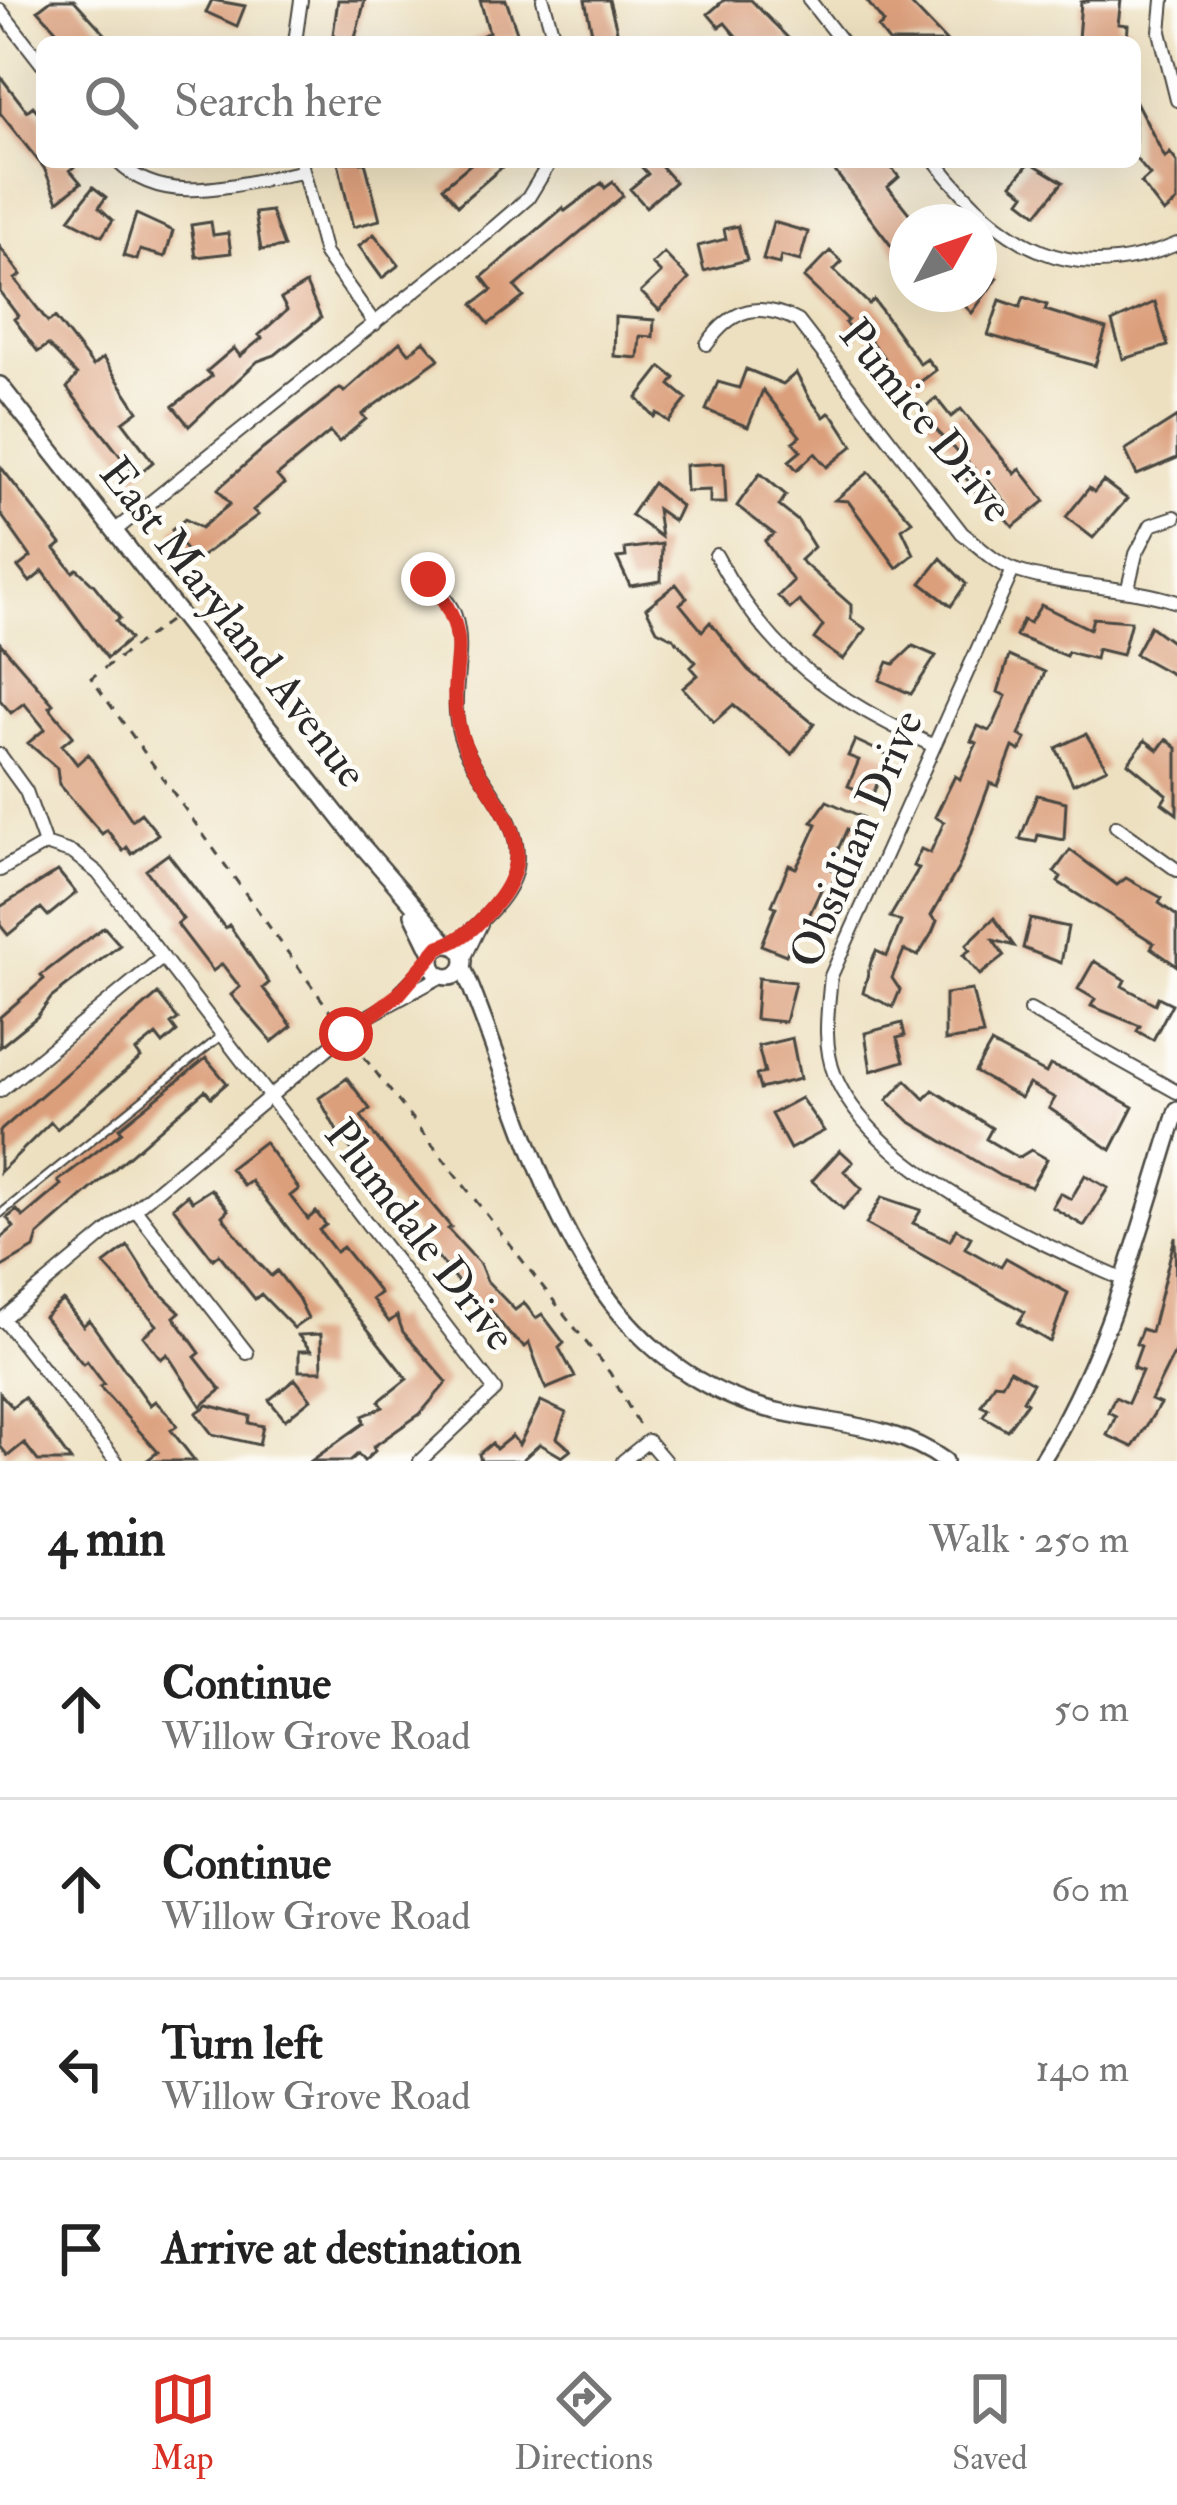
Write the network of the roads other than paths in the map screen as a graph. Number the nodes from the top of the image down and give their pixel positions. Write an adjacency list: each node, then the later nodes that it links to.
1 (302, 0): 6 (street)
2 (543, 0): 7 (street)
3 (809, 0): 8 (street)
4 (1163, 0): 10 (street)
5 (0, 10): 9 (street)
6 (297, 36)
7 (553, 36)
8 (837, 36)
9 (36, 56)
10 (1177, 100)
11 (126, 168): 12 (street)
12 (297, 168)
13 (302, 168): 17 (street)
14 (546, 168): 17 (street)
15 (942, 168): 16 (street)
16 (1177, 244)
17 (375, 324): 21 (street)
18 (707, 344): 23 (street, Pumice Drive)
19 (0, 385): 21 (street, East Maryland Avenue)
20 (1175, 517): 25 (street)
21 (117, 530): 34 (street, East Maryland Avenue)
22 (716, 555): 27 (street)
23 (1013, 570): 25 (street, Pumice Drive); 27 (street, Obsidian Drive)
24 (428, 579): 34 (street)
25 (1128, 588): 26 (street, Pumice Drive)
26 (1177, 602)
27 (934, 746): 43 (street, Obsidian Drive)
28 (0, 755): 30 (street)
29 (1116, 826): 32 (street)
30 (45, 844): 31 (street); 33 (street)
31 (0, 870)
32 (1177, 870)
33 (164, 957): 36 (street); 37 (street)
34 (448, 960): 39 (street); 50 (street, East Maryland Avenue)
35 (1030, 1010): 38 (street)
36 (222, 1035): 39 (street); 42 (lane)
37 (0, 1091)
38 (1177, 1093)
39 (270, 1099): 41 (street); 47 (street, Plumdale Drive)
40 (1177, 1110): 43 (street)
41 (135, 1209): 44 (street); 45 (street)
42 (0, 1214)
43 (1122, 1280): 51 (street)
44 (1, 1318): 46 (street)
45 (248, 1354)
46 (116, 1461)
47 (420, 1461)
48 (623, 1461): 49 (street)
49 (665, 1461)
50 (945, 1461)
51 (1041, 1461)

